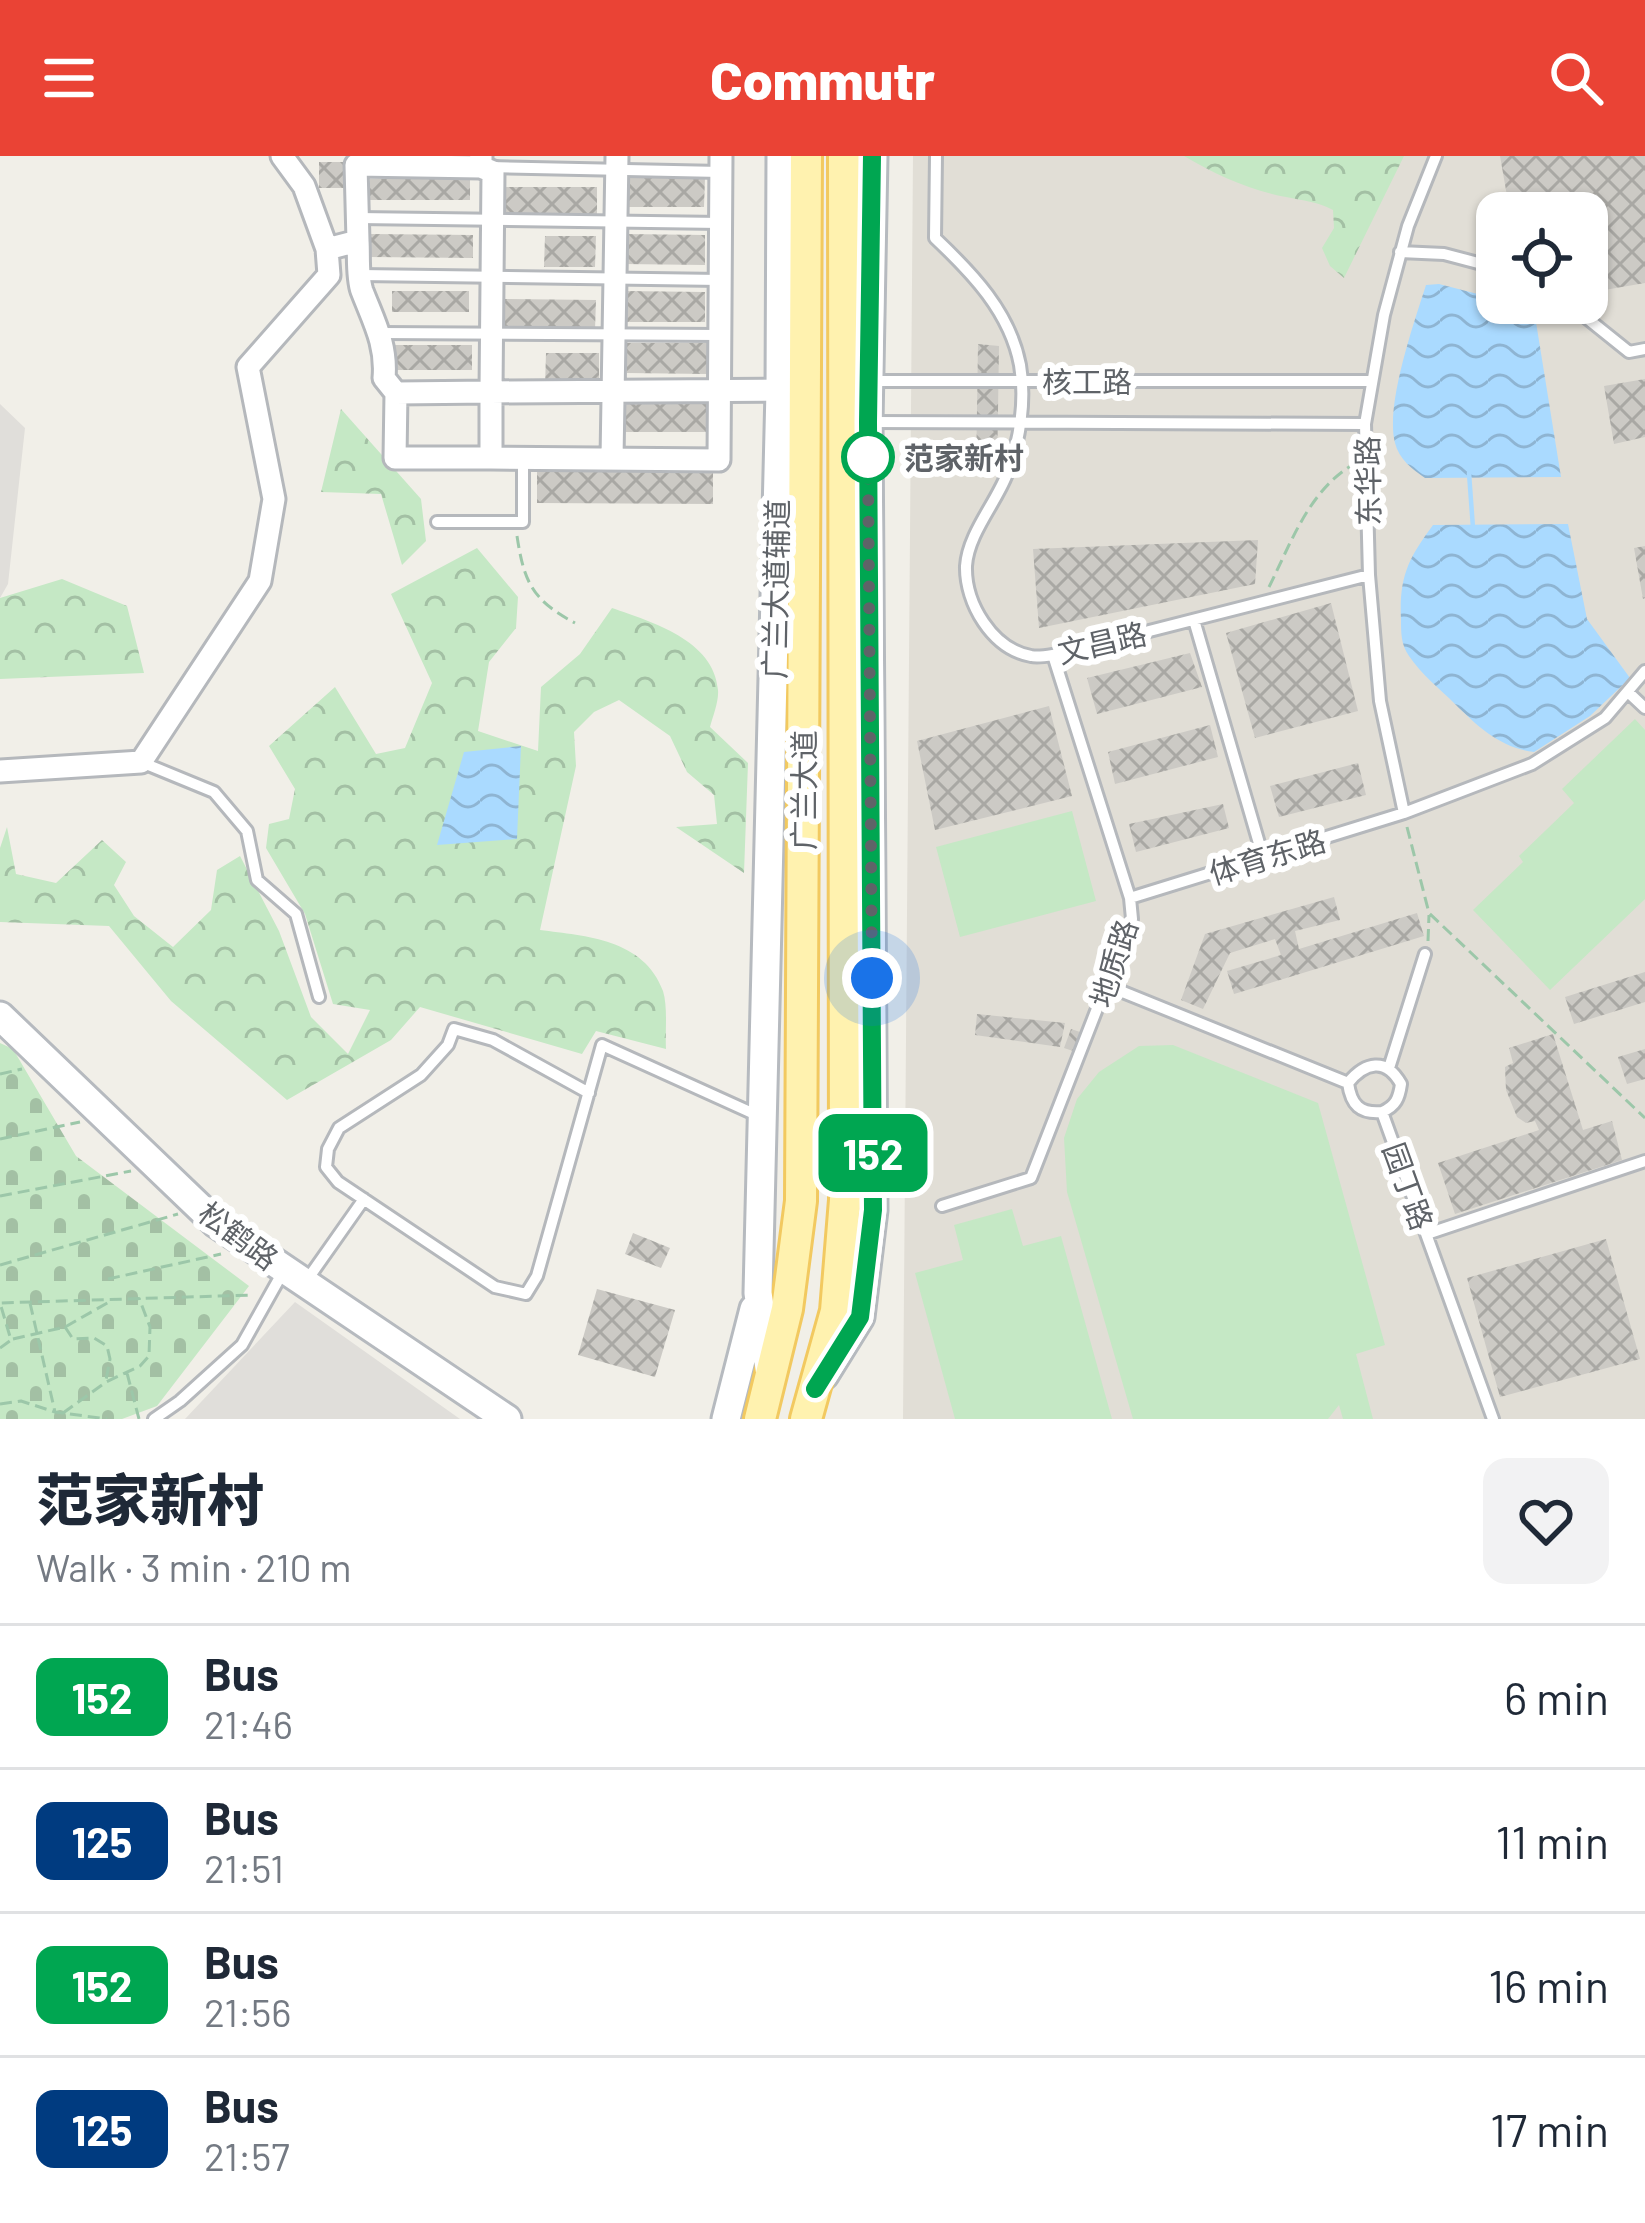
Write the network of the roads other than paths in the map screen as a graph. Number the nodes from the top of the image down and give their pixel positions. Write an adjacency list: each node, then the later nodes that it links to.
1 (282, 156): 16 (street)
2 (781, 156): 32 (main road, 广兰大道辅道)
3 (806, 156): 32 (main road, 广兰大道)
4 (844, 156): 29 (main road, 广兰大道)
5 (872, 156): 29 (main road)
6 (936, 156): 30 (lane, 文昌路)
7 (1436, 156): 17 (lane, 东华路)
8 (356, 160): 9 (street); 15 (street)
9 (481, 161): 10 (lane); 12 (street)
10 (617, 163): 11 (lane); 13 (street)
11 (721, 164): 14 (street)
12 (493, 220): 13 (lane); 15 (lane); 20 (street)
13 (616, 222): 14 (lane); 21 (street)
14 (721, 223): 22 (street)
15 (357, 229): 16 (street); 19 (street)
16 (327, 249): 51 (street)
17 (1400, 252): 18 (lane); 31 (lane, 东华路)
18 (1476, 262)
19 (360, 275): 20 (lane); 24 (street)
20 (492, 277): 21 (lane); 25 (street)
21 (614, 279): 22 (lane); 26 (street)
22 (721, 280): 27 (street)
23 (1594, 324): 28 (lane)
24 (379, 334): 25 (lane); 36 (street)
25 (492, 334): 26 (lane); 34 (street)
26 (614, 334): 27 (lane); 35 (street)
27 (720, 334): 33 (street)
28 (1645, 349)
29 (856, 381): 30 (lane, 核工路); 32 (lane, 核工路); 38 (main road, 广兰大道)
30 (1021, 381): 31 (lane, 核工路); 37 (lane, 文昌路)
31 (1370, 381): 40 (lane, 东华路)
32 (796, 387): 33 (street); 39 (main road, 广兰大道); 64 (main road, 广兰大道辅道)
33 (720, 391): 35 (street); 43 (street)
34 (491, 392): 35 (street); 36 (street); 41 (street)
35 (612, 392): 43 (street)
36 (396, 393): 41 (street)
37 (1022, 422): 38 (lane, 核工路); 40 (lane, 核工路); 47 (lane, 文昌路)
38 (855, 423): 39 (lane, 核工路); 72 (main road, 广兰大道)
39 (804, 424): 71 (main road, 广兰大道)
40 (1365, 424): 45 (lane, 东华路)
41 (491, 458): 42 (street)
42 (524, 458): 43 (street); 44 (lane)
43 (612, 459)
44 (437, 522)
45 (1369, 575): 46 (lane, 文昌路); 53 (lane, 东华路)
46 (1193, 620): 47 (lane, 文昌路); 54 (lane)
47 (1053, 655): 55 (lane, 地质路)
48 (1645, 670): 49 (lane, 体育东路)
49 (1629, 693): 50 (lane); 53 (lane, 体育东路)
50 (1645, 708)
51 (141, 762): 52 (street); 58 (lane)
52 (0, 771)
53 (1404, 813): 54 (lane, 体育东路)
54 (1263, 857): 55 (lane, 体育东路)
55 (1130, 898): 57 (lane, 地质路)
56 (1425, 954): 60 (lane)
57 (1108, 986): 61 (lane, 园丁路); 67 (lane, 地质路)
58 (320, 997)
59 (0, 1016): 69 (main road, 松鹤路)
60 (1389, 1068): 61 (lane); 63 (lane)
61 (1348, 1083): 63 (lane, 园丁路)
62 (589, 1093): 64 (lane); 66 (lane); 66 (lane)
63 (1382, 1112): 68 (lane, 园丁路)
64 (764, 1118): 70 (main road, 广兰大道辅道)
65 (1645, 1161): 68 (lane)
66 (364, 1199): 69 (lane)
67 (941, 1206)
68 (1427, 1234): 78 (lane, 园丁路)
69 (295, 1276): 73 (lane); 74 (main road, 松鹤路)
70 (758, 1294): 71 (main road, 广兰大道辅道); 75 (main road)
71 (769, 1367): 76 (main road); 77 (main road, 广兰大道)
72 (811, 1404)
73 (154, 1419)
74 (507, 1419)
75 (726, 1419)
76 (746, 1419)
77 (760, 1419)
78 (1492, 1419)

